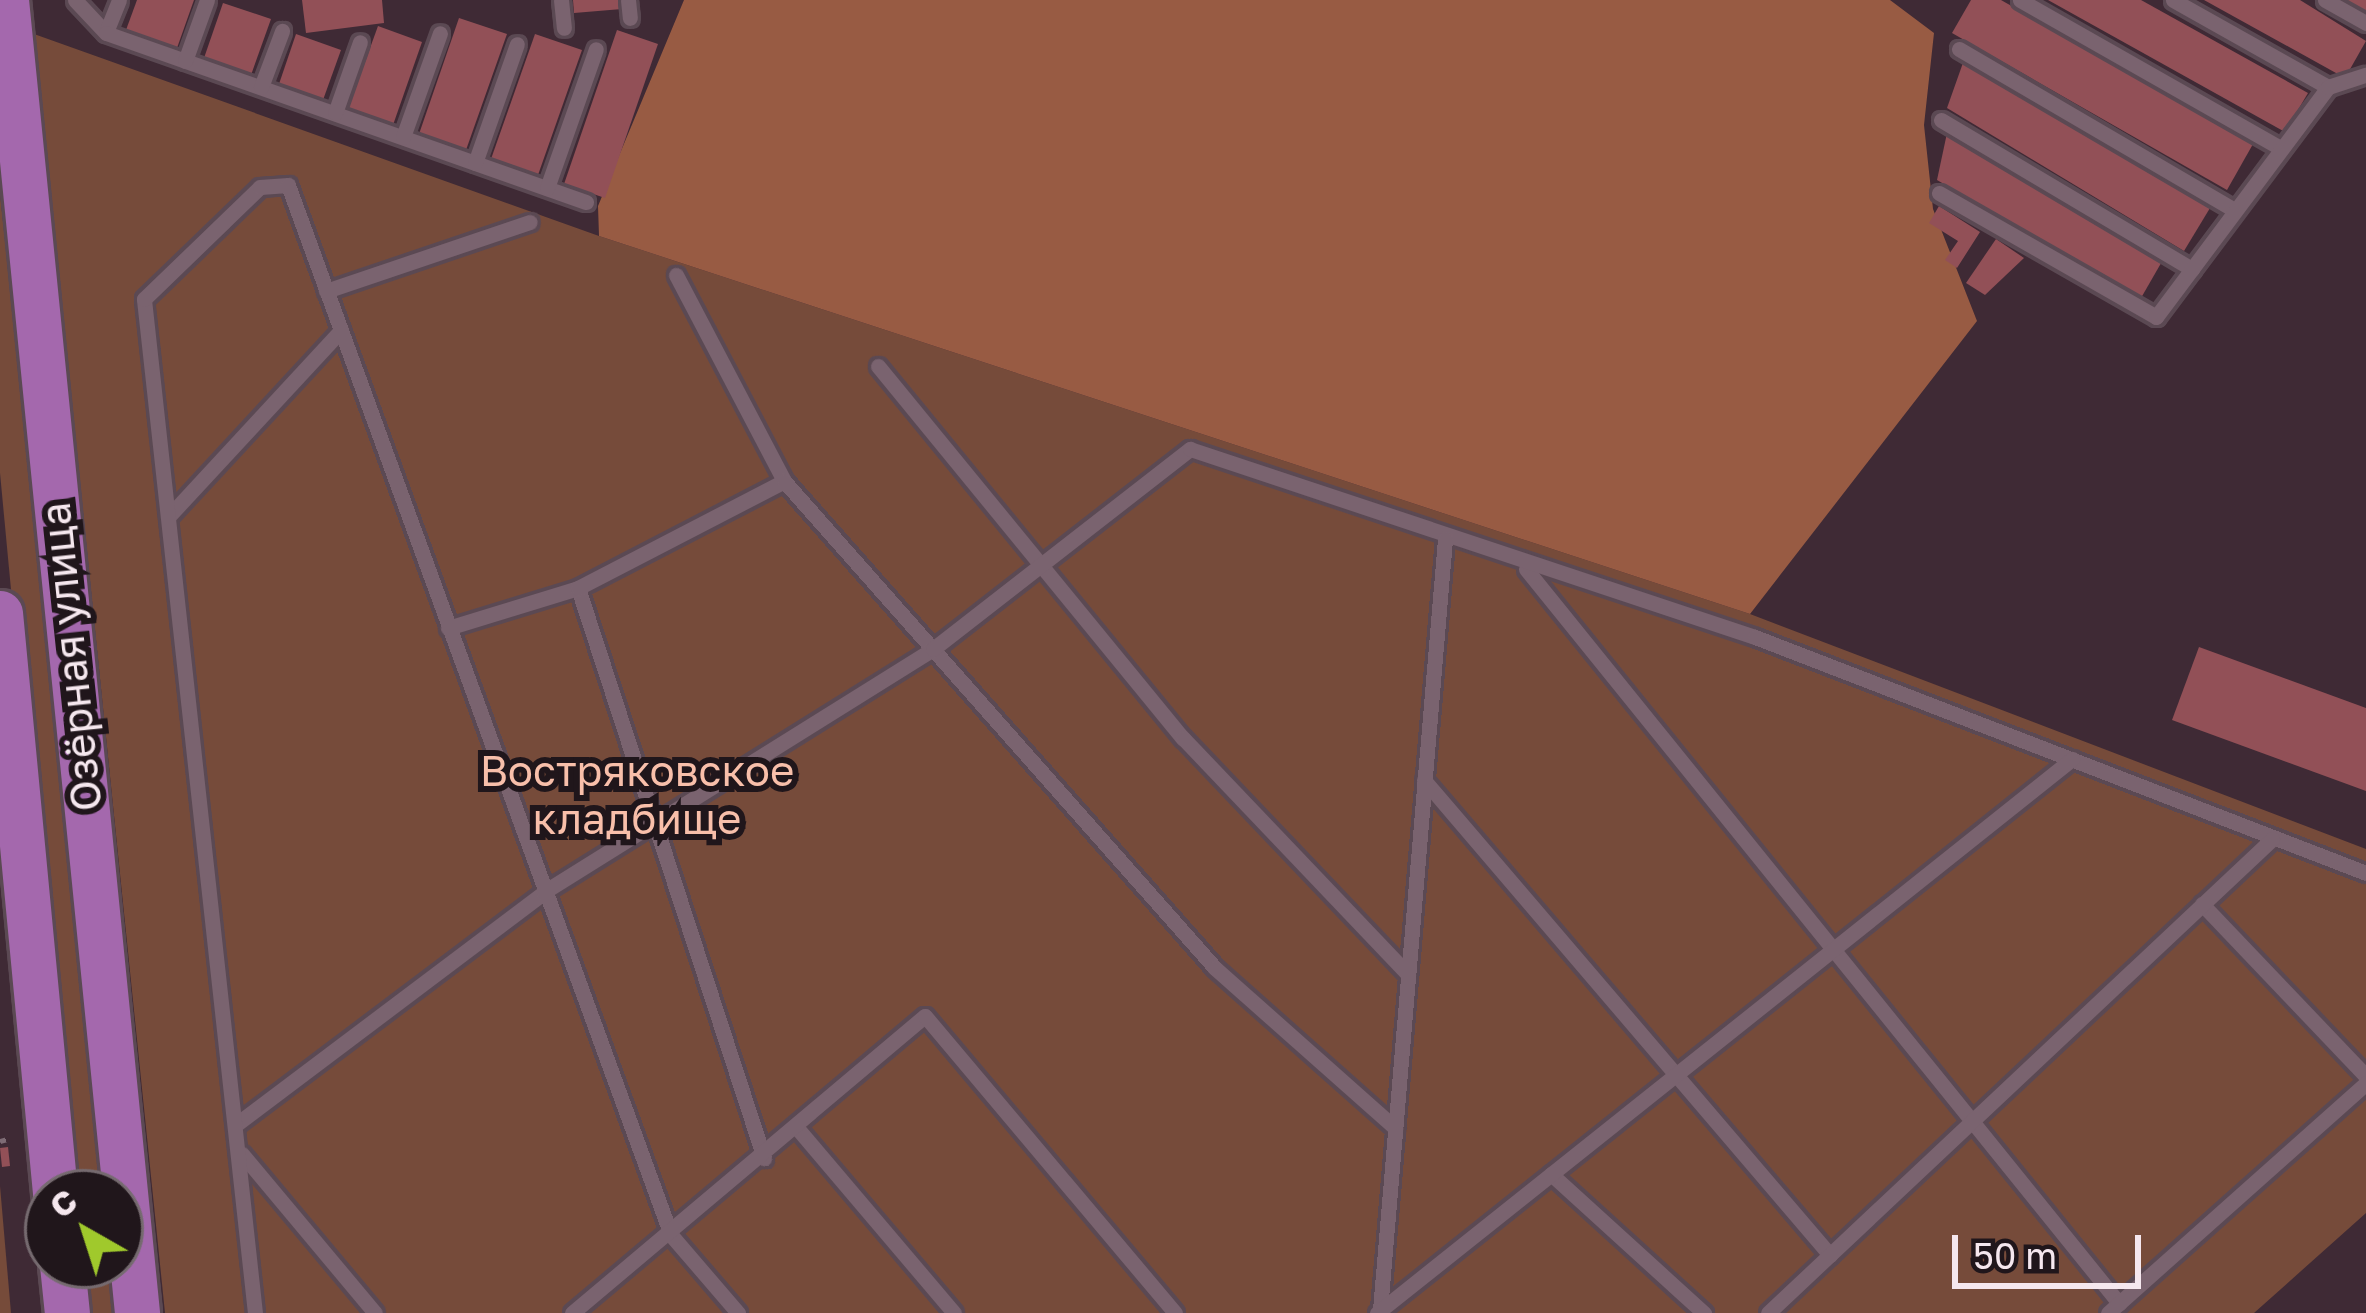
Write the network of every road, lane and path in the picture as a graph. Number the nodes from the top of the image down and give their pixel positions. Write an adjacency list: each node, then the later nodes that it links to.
1 (7, 0): 74 (main road, Озёрная улица)
2 (75, 0): 14 (lane)
3 (119, 0): 14 (lane)
4 (207, 0): 20 (lane)
5 (561, 0): 12 (lane)
6 (628, 0): 10 (lane)
7 (2020, 0): 27 (lane)
8 (2173, 0): 23 (lane)
9 (2325, 0): 11 (lane)
10 (630, 18)
11 (2366, 23)
12 (564, 28)
13 (282, 31): 22 (lane)
14 (106, 33): 20 (lane)
15 (440, 34): 26 (lane)
16 (360, 42): 24 (lane)
17 (518, 44): 28 (lane)
18 (596, 49): 29 (lane)
19 (1959, 49): 32 (lane)
20 (185, 61): 22 (lane)
21 (2366, 75): 23 (lane)
22 (261, 87): 24 (lane)
23 (2328, 87): 27 (lane)
24 (335, 113): 26 (lane)
25 (1941, 120): 34 (lane)
26 (403, 137): 28 (lane)
27 (2280, 148): 32 (lane)
28 (476, 163): 29 (lane)
29 (547, 188): 31 (lane)
30 (1939, 193): 34 (lane)
31 (586, 202)
32 (2234, 210): 34 (lane)
33 (530, 222): 36 (lane)
34 (2192, 269)
35 (676, 275): 39 (lane)
36 (326, 291): 37 (lane); 40 (lane)
37 (340, 330): 40 (lane); 45 (lane)
38 (878, 366): 42 (lane)
39 (784, 481): 44 (lane); 47 (lane)
40 (169, 516): 61 (lane)
41 (1444, 539): 42 (lane); 43 (lane); 49 (lane)
42 (1038, 561): 47 (lane); 57 (lane)
43 (1524, 567): 48 (lane); 56 (lane)
44 (578, 588): 45 (lane); 50 (lane)
45 (448, 628): 53 (lane)
46 (1, 632): 54 (main road, Озёрная улица)
47 (933, 649): 50 (lane); 62 (lane)
48 (2072, 759): 51 (lane); 56 (lane)
49 (1424, 780): 57 (lane); 58 (lane)
50 (650, 826): 53 (lane); 67 (lane)
51 (2272, 839): 52 (lane); 55 (lane)
52 (2366, 873)
53 (544, 892): 61 (lane); 70 (lane)
54 (13, 895): 68 (main road, Озёрная улица)
55 (2202, 904): 59 (lane); 60 (lane)
56 (1833, 950): 58 (lane); 60 (lane)
57 (1408, 974): 62 (lane)
58 (1676, 1075): 69 (lane); 71 (lane)
59 (2366, 1079): 72 (lane)
60 (1972, 1121): 71 (lane); 72 (lane)
61 (238, 1123): 66 (lane)
62 (1395, 1128): 73 (lane)
63 (798, 1129): 67 (lane); 79 (lane); 80 (lane)
64 (11, 1138): 65 (path)
65 (0, 1142)
66 (240, 1152): 75 (lane); 76 (lane)
67 (764, 1158): 70 (lane)
68 (52, 1169)
69 (1551, 1174): 73 (lane); 81 (lane)
70 (671, 1234): 77 (lane); 78 (lane)
71 (1830, 1255): 82 (lane)
72 (2113, 1308)
73 (1378, 1312)
74 (137, 1313)
75 (255, 1313)
76 (374, 1313)
77 (572, 1313)
78 (738, 1313)
79 (954, 1313)
80 (1175, 1313)
81 (1704, 1313)
82 (1768, 1313)

